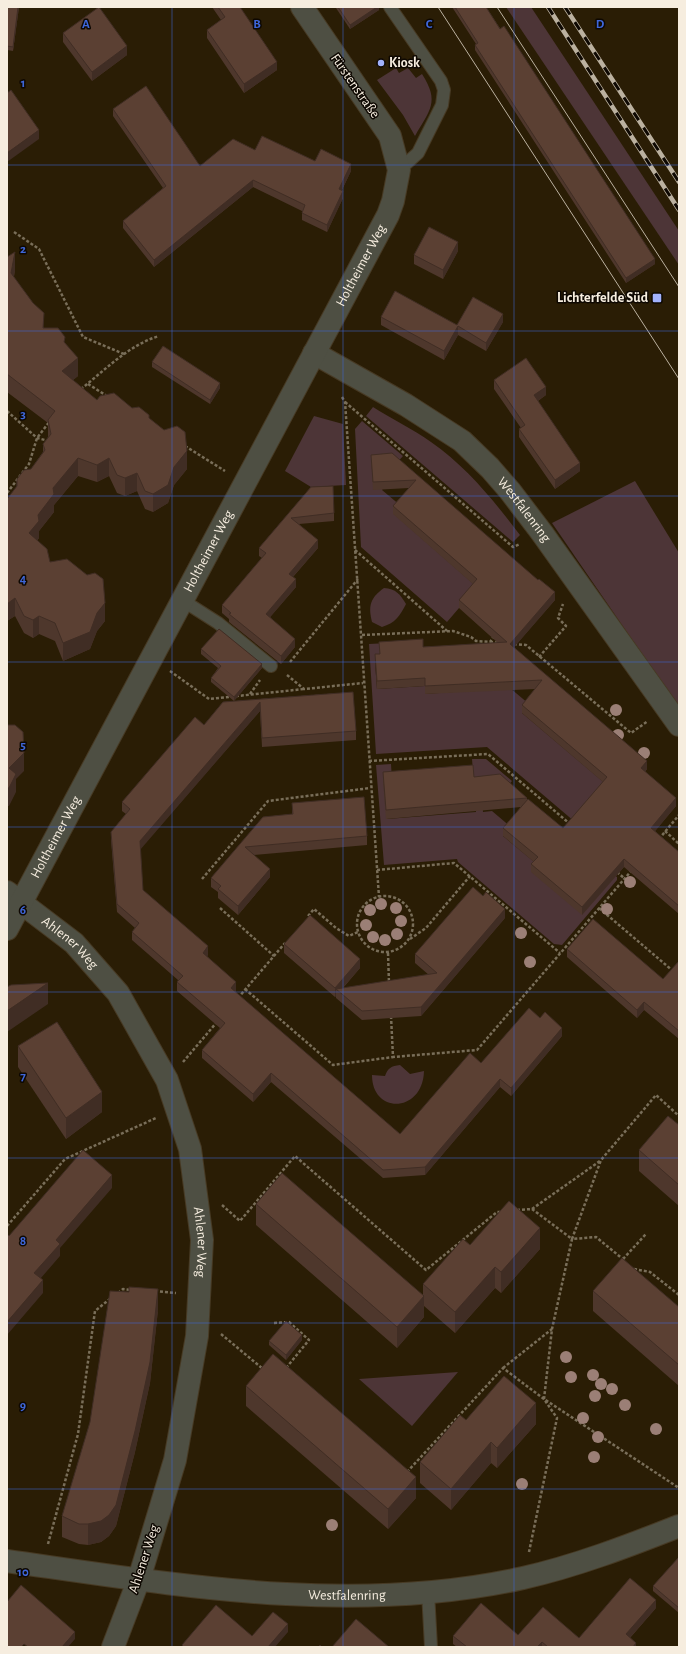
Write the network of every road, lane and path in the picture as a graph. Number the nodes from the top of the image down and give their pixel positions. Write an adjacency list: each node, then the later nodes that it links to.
1 (302, 7): 3 (street, Fürstenstraße)
2 (390, 7): 3 (lane)
3 (403, 167): 6 (street, Holtheimer Weg)
4 (14, 232): 7 (path)
5 (159, 336): 7 (path)
6 (314, 353): 20 (street, Westfalenring); 24 (street, Holtheimer Weg)
7 (124, 354): 8 (path)
8 (88, 384): 9 (path); 10 (path)
9 (76, 393)
10 (107, 396)
11 (341, 396): 12 (path)
12 (345, 402): 20 (path); 21 (path)
13 (7, 411): 15 (path)
14 (55, 415): 15 (path)
15 (37, 438): 16 (path); 19 (path)
16 (49, 440)
17 (180, 443): 18 (path)
18 (225, 472)
19 (7, 493)
20 (542, 533): 23 (street, Westfalenring)
21 (355, 549): 22 (path); 25 (path)
22 (358, 579): 26 (path); 34 (path)
23 (580, 587): 32 (path); 37 (street, Westfalenring)
24 (182, 600): 31 (street, Holtheimer Weg); 33 (lane)
25 (448, 631): 26 (path); 28 (path)
26 (362, 635): 35 (path)
27 (495, 636): 28 (path)
28 (490, 642): 29 (path)
29 (504, 643)
30 (512, 644): 32 (path)
31 (151, 657): 36 (path); 51 (street, Holtheimer Weg)
32 (539, 657): 37 (path)
33 (271, 666): 34 (path)
34 (283, 670): 36 (path)
35 (363, 683): 36 (path); 38 (path)
36 (304, 689)
37 (673, 717)
38 (369, 761): 39 (path); 41 (path)
39 (370, 788): 46 (path); 50 (path)
40 (679, 815): 42 (path)
41 (572, 826)
42 (665, 831): 43 (path); 44 (path)
43 (655, 843)
44 (679, 844)
45 (634, 866): 49 (path)
46 (377, 870): 48 (path); 52 (path)
47 (614, 870): 49 (path)
48 (470, 876): 59 (path); 61 (path)
49 (624, 878): 54 (path)
50 (202, 879)
51 (14, 897): 56 (street, Holtheimer Weg); 70 (street, Ahlener Weg)
52 (379, 897): 57 (path); 59 (path)
53 (220, 908): 62 (path)
54 (599, 908): 61 (path); 63 (path)
55 (304, 921): 57 (path)
56 (7, 929)
57 (358, 932): 60 (path)
58 (289, 938): 62 (path)
59 (410, 939): 60 (path)
60 (388, 953): 65 (path)
61 (560, 954): 69 (path)
62 (274, 956): 64 (path)
63 (679, 976)
64 (245, 989): 66 (path); 69 (path)
65 (390, 990)
66 (235, 1001)
67 (391, 1012): 69 (path)
68 (219, 1020): 70 (path)
69 (393, 1057)
70 (167, 1080): 71 (street, Ahlener Weg)
71 (177, 1109): 74 (street, Ahlener Weg); 78 (path)
72 (679, 1116): 73 (path)
73 (601, 1160): 75 (path); 80 (path)
74 (193, 1179): 77 (path); 85 (street, Ahlener Weg)
75 (532, 1209): 76 (path); 80 (path)
76 (511, 1211)
77 (504, 1212)
78 (7, 1226)
79 (646, 1234): 81 (path)
80 (572, 1240): 81 (path); 87 (path)
81 (623, 1260): 84 (path)
82 (138, 1290): 96 (path)
83 (154, 1291): 85 (path)
84 (679, 1295)
85 (199, 1305): 90 (path); 98 (street, Ahlener Weg)
86 (274, 1323): 88 (path)
87 (552, 1329): 89 (path); 91 (path)
88 (281, 1367)
89 (503, 1368): 91 (path); 92 (path)
90 (267, 1373)
91 (544, 1399): 93 (path); 97 (path)
92 (401, 1467)
93 (679, 1488)
94 (679, 1526): 97 (street, Westfalenring)
95 (7, 1561): 96 (street, Westfalenring)
96 (42, 1566): 98 (street, Westfalenring)
97 (523, 1578): 99 (street, Westfalenring)
98 (139, 1580): 99 (street, Westfalenring); 100 (street, Ahlener Weg)
99 (428, 1592): 101 (lane)
100 (113, 1647)
101 (431, 1647)

